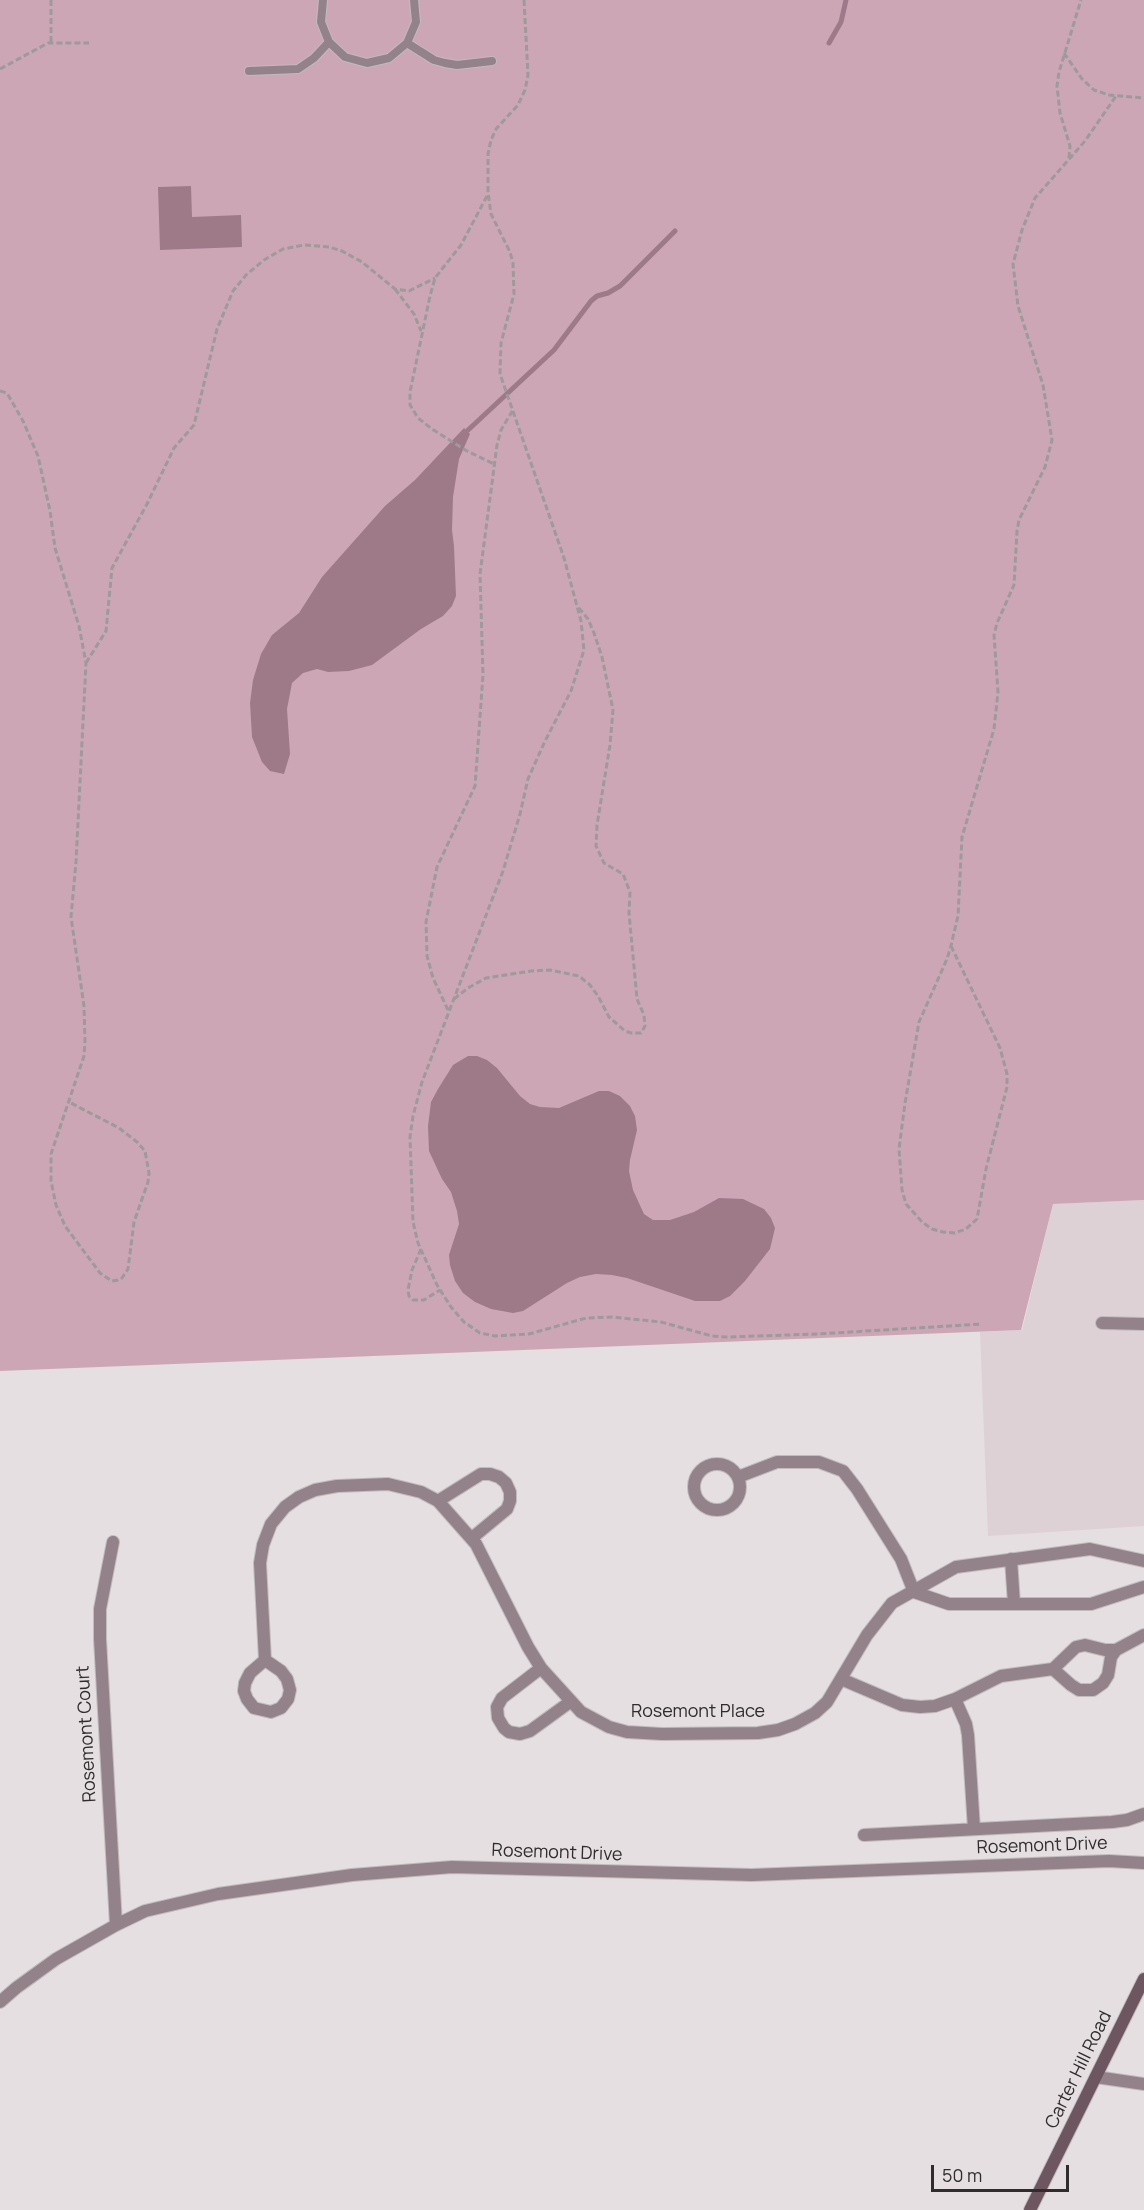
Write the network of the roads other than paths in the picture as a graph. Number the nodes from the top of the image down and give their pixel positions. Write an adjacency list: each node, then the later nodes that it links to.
1 (323, 0): 3 (lane)
2 (414, 0): 4 (lane)
3 (329, 42): 4 (lane); 6 (lane)
4 (407, 44): 5 (lane)
5 (492, 61)
6 (249, 71)
7 (1102, 1323): 8 (street)
8 (1144, 1324)
9 (738, 1477): 16 (street)
10 (438, 1501): 11 (street, Rosemont Place); 11 (street); 20 (street, Rosemont Place)
11 (472, 1538): 21 (street, Rosemont Place)
12 (113, 1542): 30 (street, Rosemont Court)
13 (1011, 1559): 14 (street, Rosemont Place); 16 (street, Rosemont Place); 17 (street)
14 (1144, 1561)
15 (1144, 1587): 17 (street)
16 (914, 1592): 17 (street); 23 (street, Rosemont Place)
17 (1014, 1604)
18 (1144, 1635): 19 (street)
19 (1116, 1650): 22 (street); 22 (street)
20 (265, 1660)
21 (541, 1668): 25 (street, Rosemont Place); 25 (street)
22 (1053, 1669): 24 (street)
23 (842, 1679): 24 (street); 25 (street, Rosemont Place)
24 (955, 1699): 27 (street)
25 (570, 1702)
26 (1144, 1814): 27 (street)
27 (974, 1829): 28 (street)
28 (864, 1835)
29 (1144, 1863): 30 (street, Rosemont Drive)
30 (116, 1924): 32 (street, Rosemont Drive)
31 (1144, 1979): 33 (main road, Carter Hill Road)
32 (0, 2002)
33 (1096, 2077): 34 (street); 35 (main road, Carter Hill Road)
34 (1144, 2084)
35 (1030, 2210)

